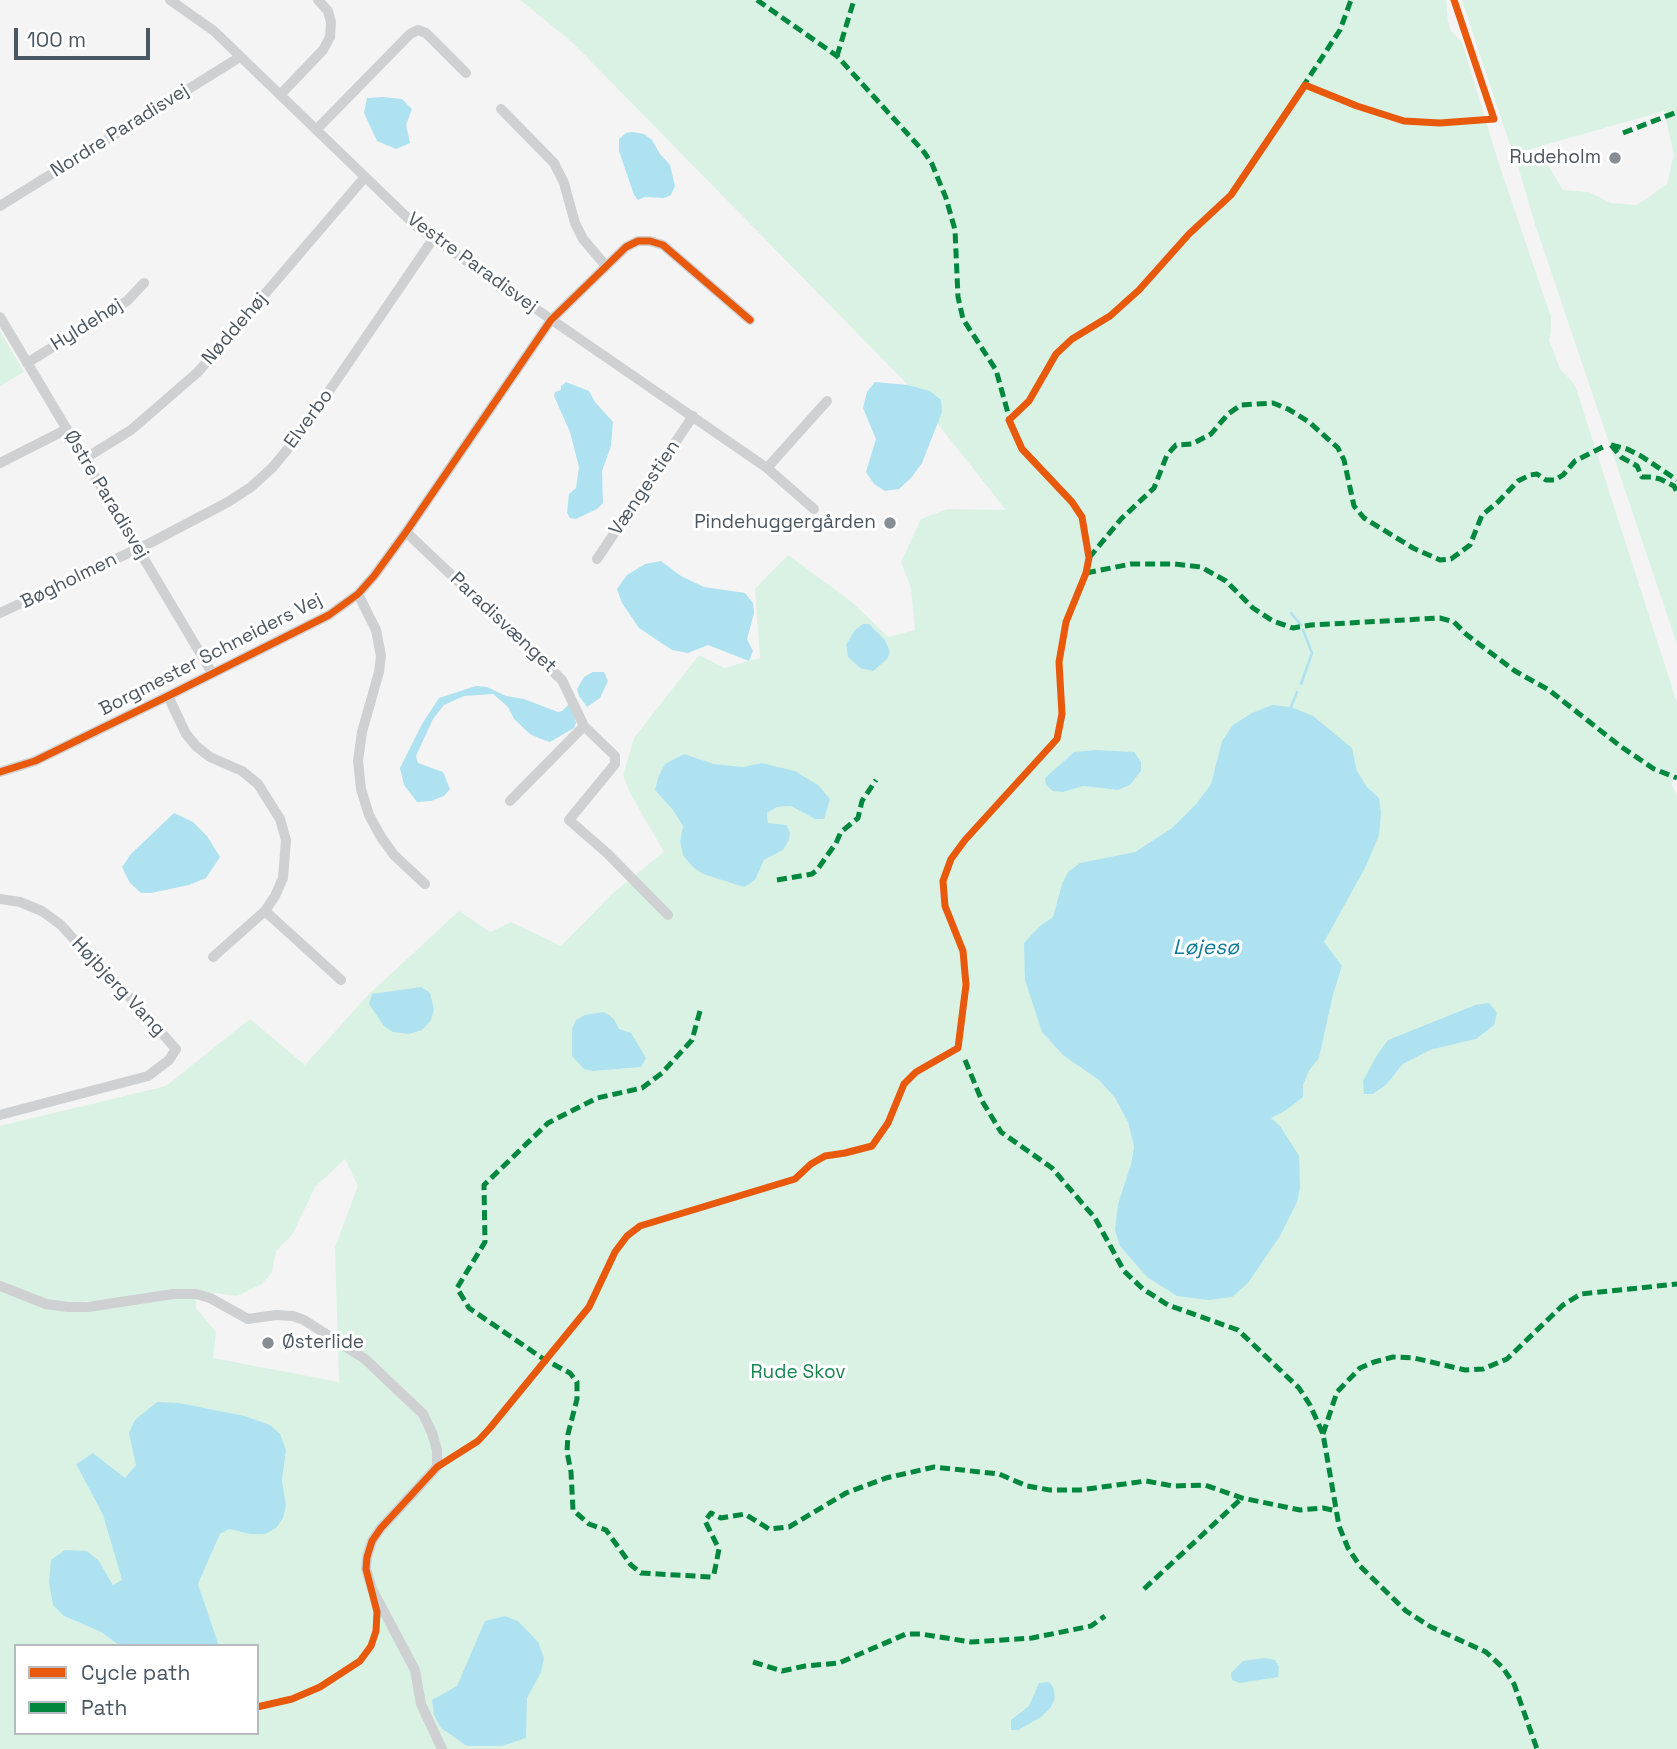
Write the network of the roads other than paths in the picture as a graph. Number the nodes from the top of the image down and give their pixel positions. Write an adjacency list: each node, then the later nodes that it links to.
1 (170, 0): 3 (street, Vestre Paradisvej)
2 (318, 0): 5 (street)
3 (240, 57): 5 (street, Vestre Paradisvej); 9 (street, Nordre Paradisvej)
4 (466, 73): 7 (street)
5 (280, 95): 7 (street, Vestre Paradisvej)
6 (501, 109): 11 (street)
7 (316, 130): 8 (street, Vestre Paradisvej)
8 (365, 177): 10 (street, Vestre Paradisvej); 20 (street, Nøddehøj)
9 (0, 206)
10 (433, 239): 14 (street, Vestre Paradisvej); 25 (street, Elverbo)
11 (606, 266): 14 (street, Borgmester Schneiders Vej); 15 (street, Borgmester Schneiders Vej)
12 (145, 283): 16 (street, Hyldehøj)
13 (0, 317): 16 (street, Østre Paradisvej)
14 (551, 320): 18 (street, Vestre Paradisvej); 24 (street, Borgmester Schneiders Vej)
15 (750, 320)
16 (27, 363): 19 (street, Østre Paradisvej)
17 (827, 401): 22 (street)
18 (693, 416): 22 (street, Vestre Paradisvej); 26 (street, Vængestien)
19 (67, 429): 20 (street, Østre Paradisvej); 21 (street)
20 (84, 459): 25 (street, Østre Paradisvej)
21 (0, 463)
22 (767, 468): 23 (street, Vestre Paradisvej)
23 (814, 509)
24 (405, 532): 27 (street, Borgmester Schneiders Vej); 31 (street, Paradisvænget)
25 (137, 547): 28 (street, Bøgholmen); 29 (street, Østre Paradisvej)
26 (597, 559)
27 (358, 594): 29 (street, Borgmester Schneiders Vej); 34 (street)
28 (0, 613)
29 (212, 673): 30 (street, Borgmester Schneiders Vej)
30 (168, 696): 32 (street, Borgmester Schneiders Vej); 36 (street)
31 (584, 726): 33 (street); 37 (street, Paradisvænget)
32 (0, 772)
33 (510, 801)
34 (425, 884)
35 (0, 900): 40 (street, Højbjerg Vang)
36 (265, 911): 38 (street); 39 (street)
37 (668, 915)
38 (214, 957)
39 (341, 980)
40 (0, 1115)
41 (0, 1286): 42 (street)
42 (442, 1749)

